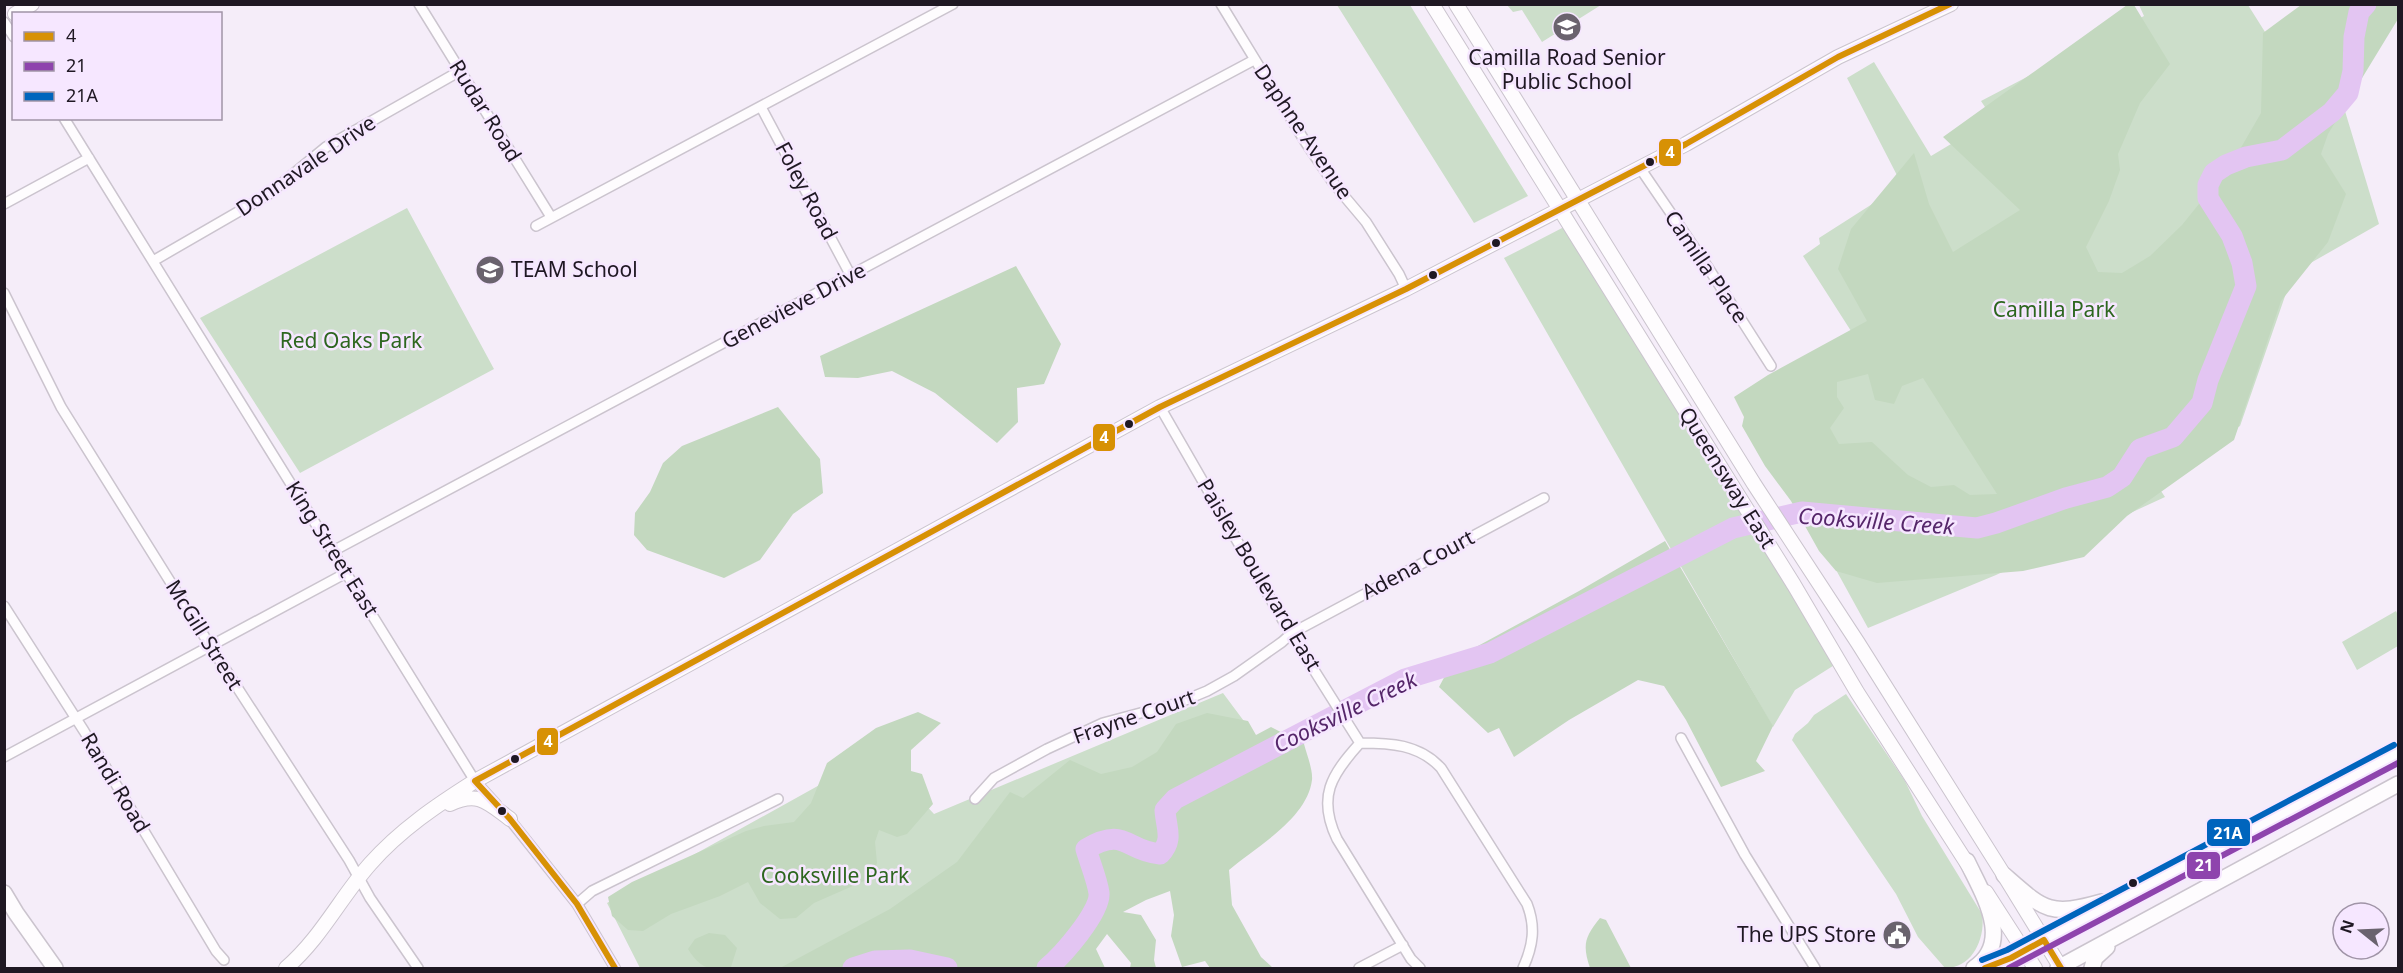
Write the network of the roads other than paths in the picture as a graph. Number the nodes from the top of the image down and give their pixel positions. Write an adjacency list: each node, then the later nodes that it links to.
1 (32, 4): 8 (main road)
2 (419, 4): 12 (street, Rudar Road)
3 (952, 4): 13 (street)
4 (1221, 4): 11 (street, Daphne Avenue)
5 (1432, 4): 19 (main road, Queensway East)
6 (1456, 4): 17 (main road, Queensway East)
7 (1951, 4): 16 (main road)
8 (18, 12)
9 (4, 21): 10 (street)
10 (12, 34)
11 (1254, 60): 23 (street, Genevieve Drive); 24 (street, Daphne Avenue)
12 (460, 71): 20 (street, Rudar Road); 22 (street, Donnavale Drive)
13 (761, 107): 20 (street); 23 (street, Foley Road)
14 (65, 120): 15 (street, King Street East)
15 (89, 158): 18 (street); 22 (street, King Street East)
16 (1640, 168): 17 (main road); 26 (street, Camilla Place)
17 (1578, 201): 19 (main road); 46 (main road, Queensway East)
18 (4, 204)
19 (1559, 210): 24 (main road); 45 (main road, Queensway East)
20 (551, 217): 21 (street)
21 (536, 226)
22 (153, 261): 29 (street, King Street East)
23 (851, 276): 29 (street, Genevieve Drive)
24 (1407, 289): 27 (main road)
25 (4, 293): 33 (street, McGill Street)
26 (1771, 366)
27 (1160, 407): 32 (street, Paisley Boulevard East); 39 (main road)
28 (1544, 498): 32 (street, Adena Court)
29 (333, 551): 30 (street, King Street East)
30 (346, 573): 33 (street); 39 (street, King Street East)
31 (4, 606): 34 (street, Randi Road)
32 (1292, 633): 36 (street, Paisley Boulevard East); 42 (street, Frayne Court)
33 (211, 647): 34 (street); 47 (street, McGill Street)
34 (75, 718): 38 (street); 55 (street, Randi Road)
35 (1681, 738): 64 (street)
36 (1360, 743): 53 (street); 63 (street)
37 (2398, 753): 49 (main road)
38 (4, 757)
39 (475, 782): 43 (street, King Street East); 44 (main road)
40 (2398, 784): 51 (main road)
41 (778, 799): 50 (street)
42 (975, 799)
43 (510, 819): 44 (main road); 50 (street, King Street East)
44 (416, 822): 47 (main road)
45 (1966, 861): 54 (main road, Queensway East); 65 (main road)
46 (2004, 875): 49 (main road); 52 (main road, Queensway East)
47 (359, 878): 58 (main road); 59 (street, McGill Street)
48 (4, 893): 57 (main road)
49 (2125, 896): 52 (main road)
50 (577, 904): 60 (street, King Street East)
51 (2120, 935): 56 (main road); 68 (main road)
52 (2044, 940): 54 (main road); 56 (main road, Queensway East)
53 (1403, 945): 61 (street); 62 (street)
54 (2024, 951): 66 (main road); 67 (main road, Queensway East)
55 (225, 960)
56 (2060, 968)
57 (55, 969)
58 (286, 969)
59 (418, 969)
60 (615, 969)
61 (1359, 969)
62 (1420, 969)
63 (1523, 969)
64 (1815, 969)
65 (1974, 969)
66 (1985, 969)
67 (2035, 969)
68 (2092, 969)

